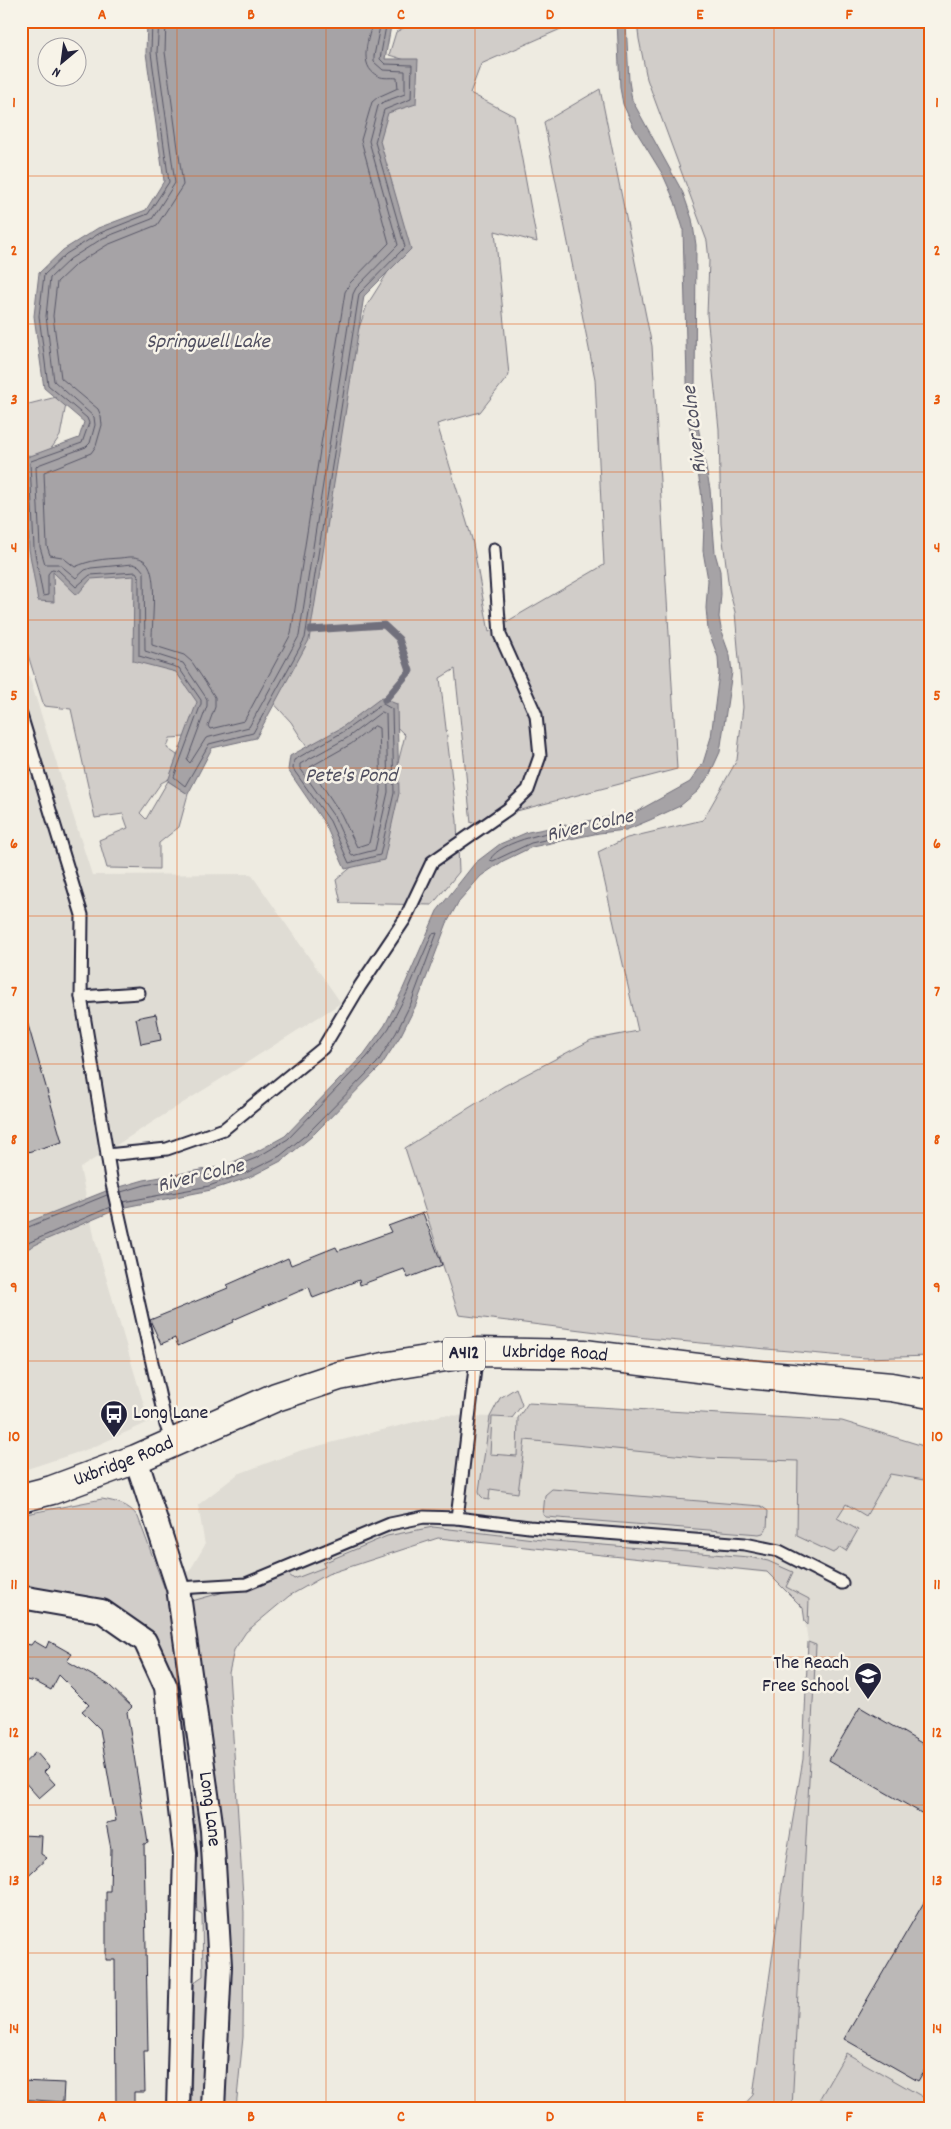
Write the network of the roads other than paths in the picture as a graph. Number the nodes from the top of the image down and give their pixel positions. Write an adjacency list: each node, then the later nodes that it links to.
1 (494, 549): 6 (lane)
2 (21, 715): 3 (lane)
3 (23, 729): 5 (lane)
4 (139, 993): 5 (lane)
5 (81, 997): 6 (lane)
6 (108, 1155): 9 (lane)
7 (477, 1352): 8 (main road, Uxbridge Road / A412); 9 (main road, Uxbridge Road / A412); 12 (lane)
8 (930, 1394)
9 (173, 1444): 10 (main road, Uxbridge Road / A412)
10 (136, 1459): 11 (main road, Uxbridge Road / A412); 14 (street, Long Lane)
11 (21, 1498)
12 (457, 1518): 13 (lane); 14 (lane)
13 (842, 1583)
14 (178, 1588): 17 (street, Long Lane)
15 (21, 1597): 16 (street, Long Lane)
16 (178, 2108)
17 (213, 2108)

